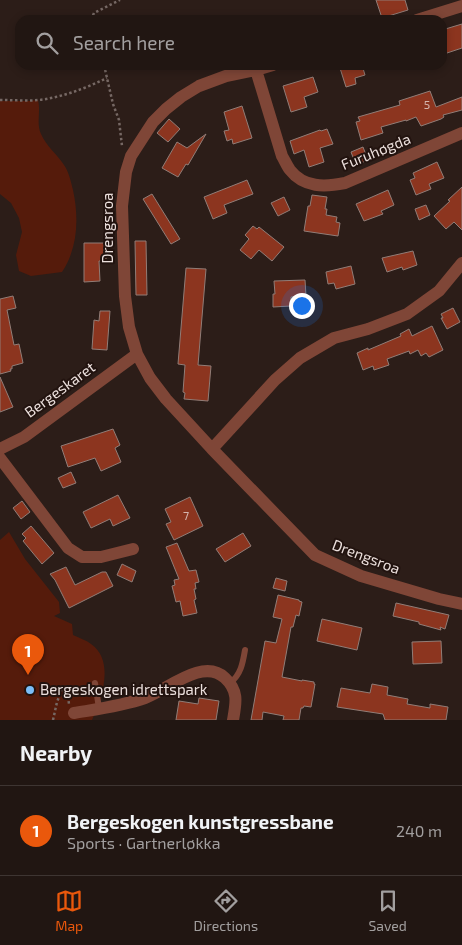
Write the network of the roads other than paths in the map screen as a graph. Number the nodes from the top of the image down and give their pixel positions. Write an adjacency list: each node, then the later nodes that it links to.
1 (462, 6): 2 (street)
2 (432, 15)
3 (256, 70): 4 (street, Furuhøgda); 6 (street, Drengsroa)
4 (462, 133)
5 (462, 262): 8 (street)
6 (137, 354): 7 (street, Bergeskaret); 8 (street, Drengsroa)
7 (0, 449)
8 (212, 449): 11 (street, Drengsroa)
9 (0, 458): 10 (street)
10 (133, 549)
11 (462, 604)
12 (245, 650): 14 (lane)
13 (95, 683): 15 (lane)
14 (230, 683): 15 (street); 17 (street)
15 (99, 708): 16 (street)
16 (79, 712)
17 (233, 720)

